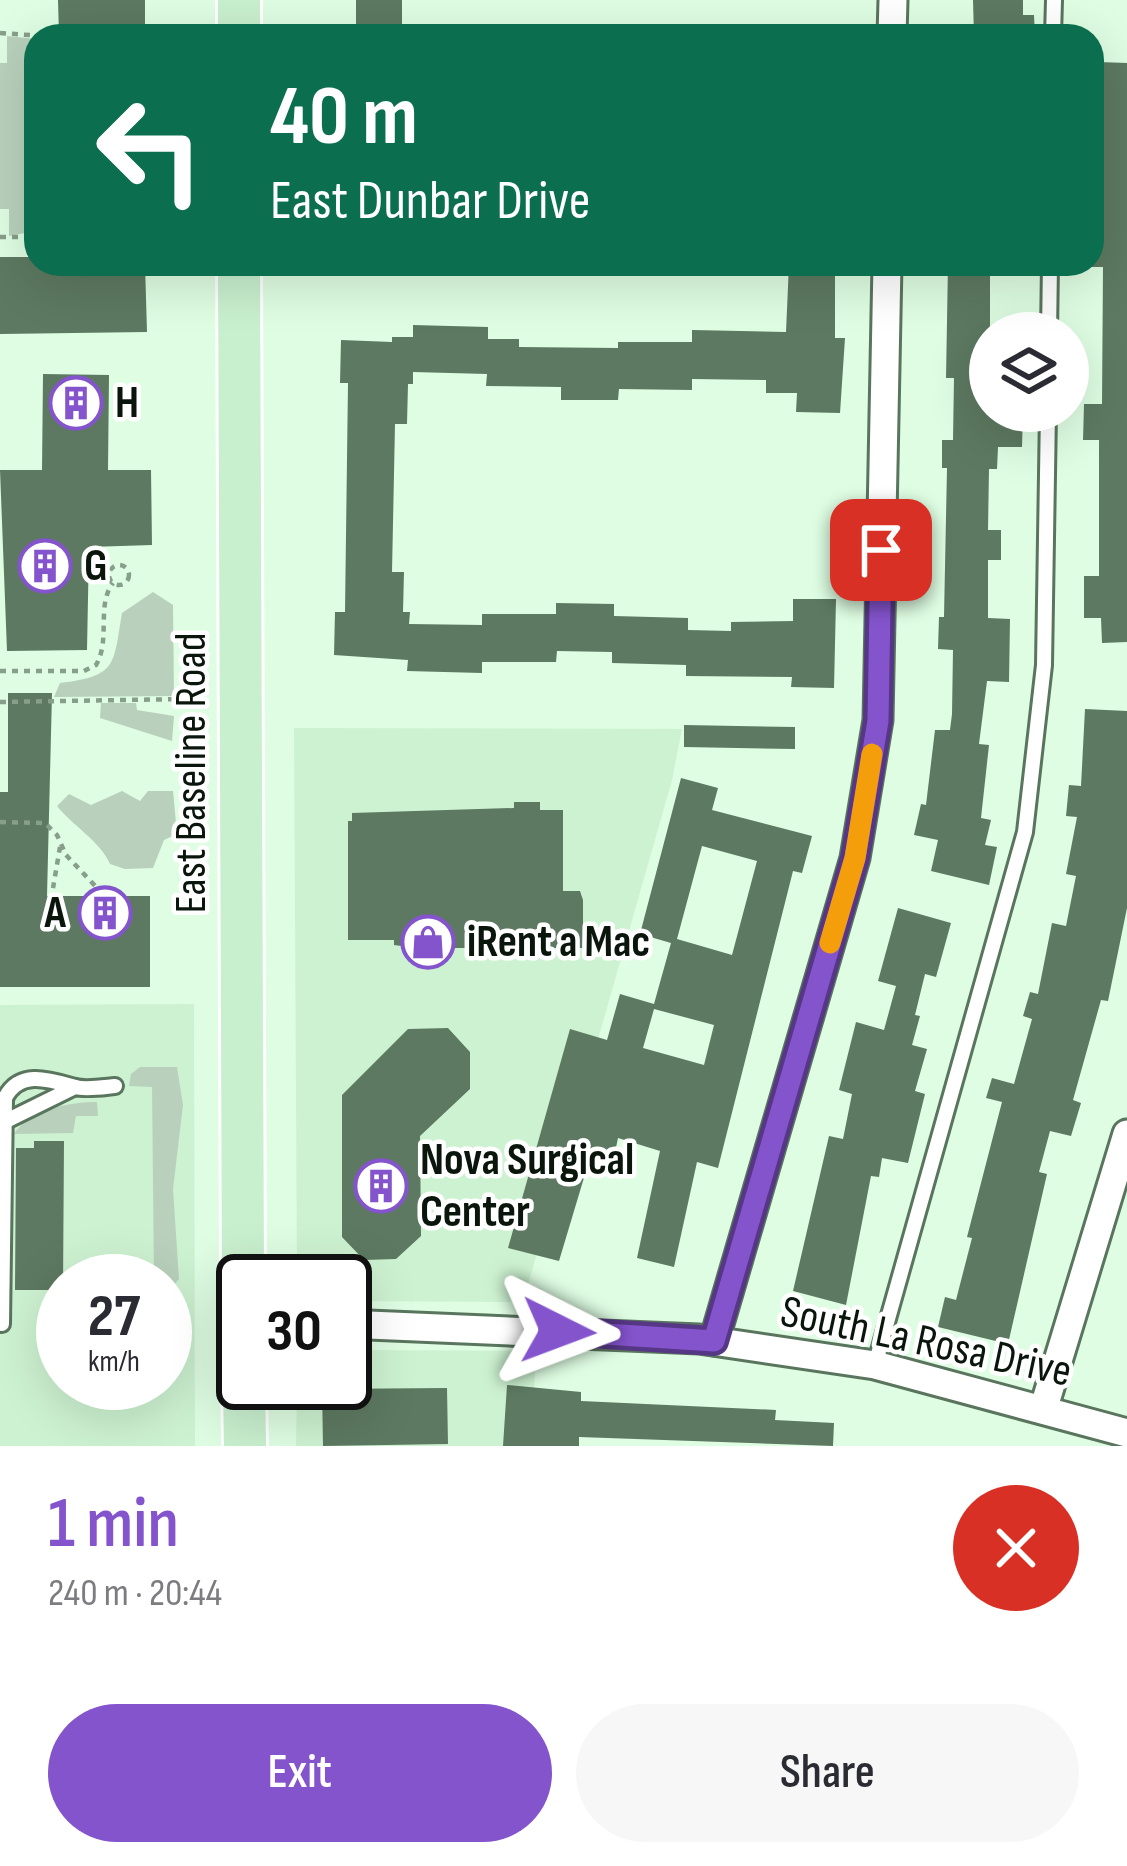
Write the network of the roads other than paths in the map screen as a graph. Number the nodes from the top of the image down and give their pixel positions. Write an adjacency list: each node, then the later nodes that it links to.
1 (239, 276): 10 (main road, East Baseline Road)
2 (887, 276): 13 (street)
3 (1050, 276): 4 (lane)
4 (1049, 312)
5 (1048, 432): 14 (lane)
6 (116, 1086): 7 (lane)
7 (75, 1087): 8 (lane); 8 (lane)
8 (4, 1122): 11 (lane)
9 (1127, 1134): 15 (street)
10 (243, 1254)
11 (2, 1324)
12 (372, 1325): 13 (street, South La Rosa Drive)
13 (714, 1341): 14 (street, South La Rosa Drive)
14 (875, 1366): 15 (street, South La Rosa Drive)
15 (1044, 1407): 17 (street, South La Rosa Drive)
16 (244, 1410): 18 (main road)
17 (1127, 1433)
18 (245, 1446)

